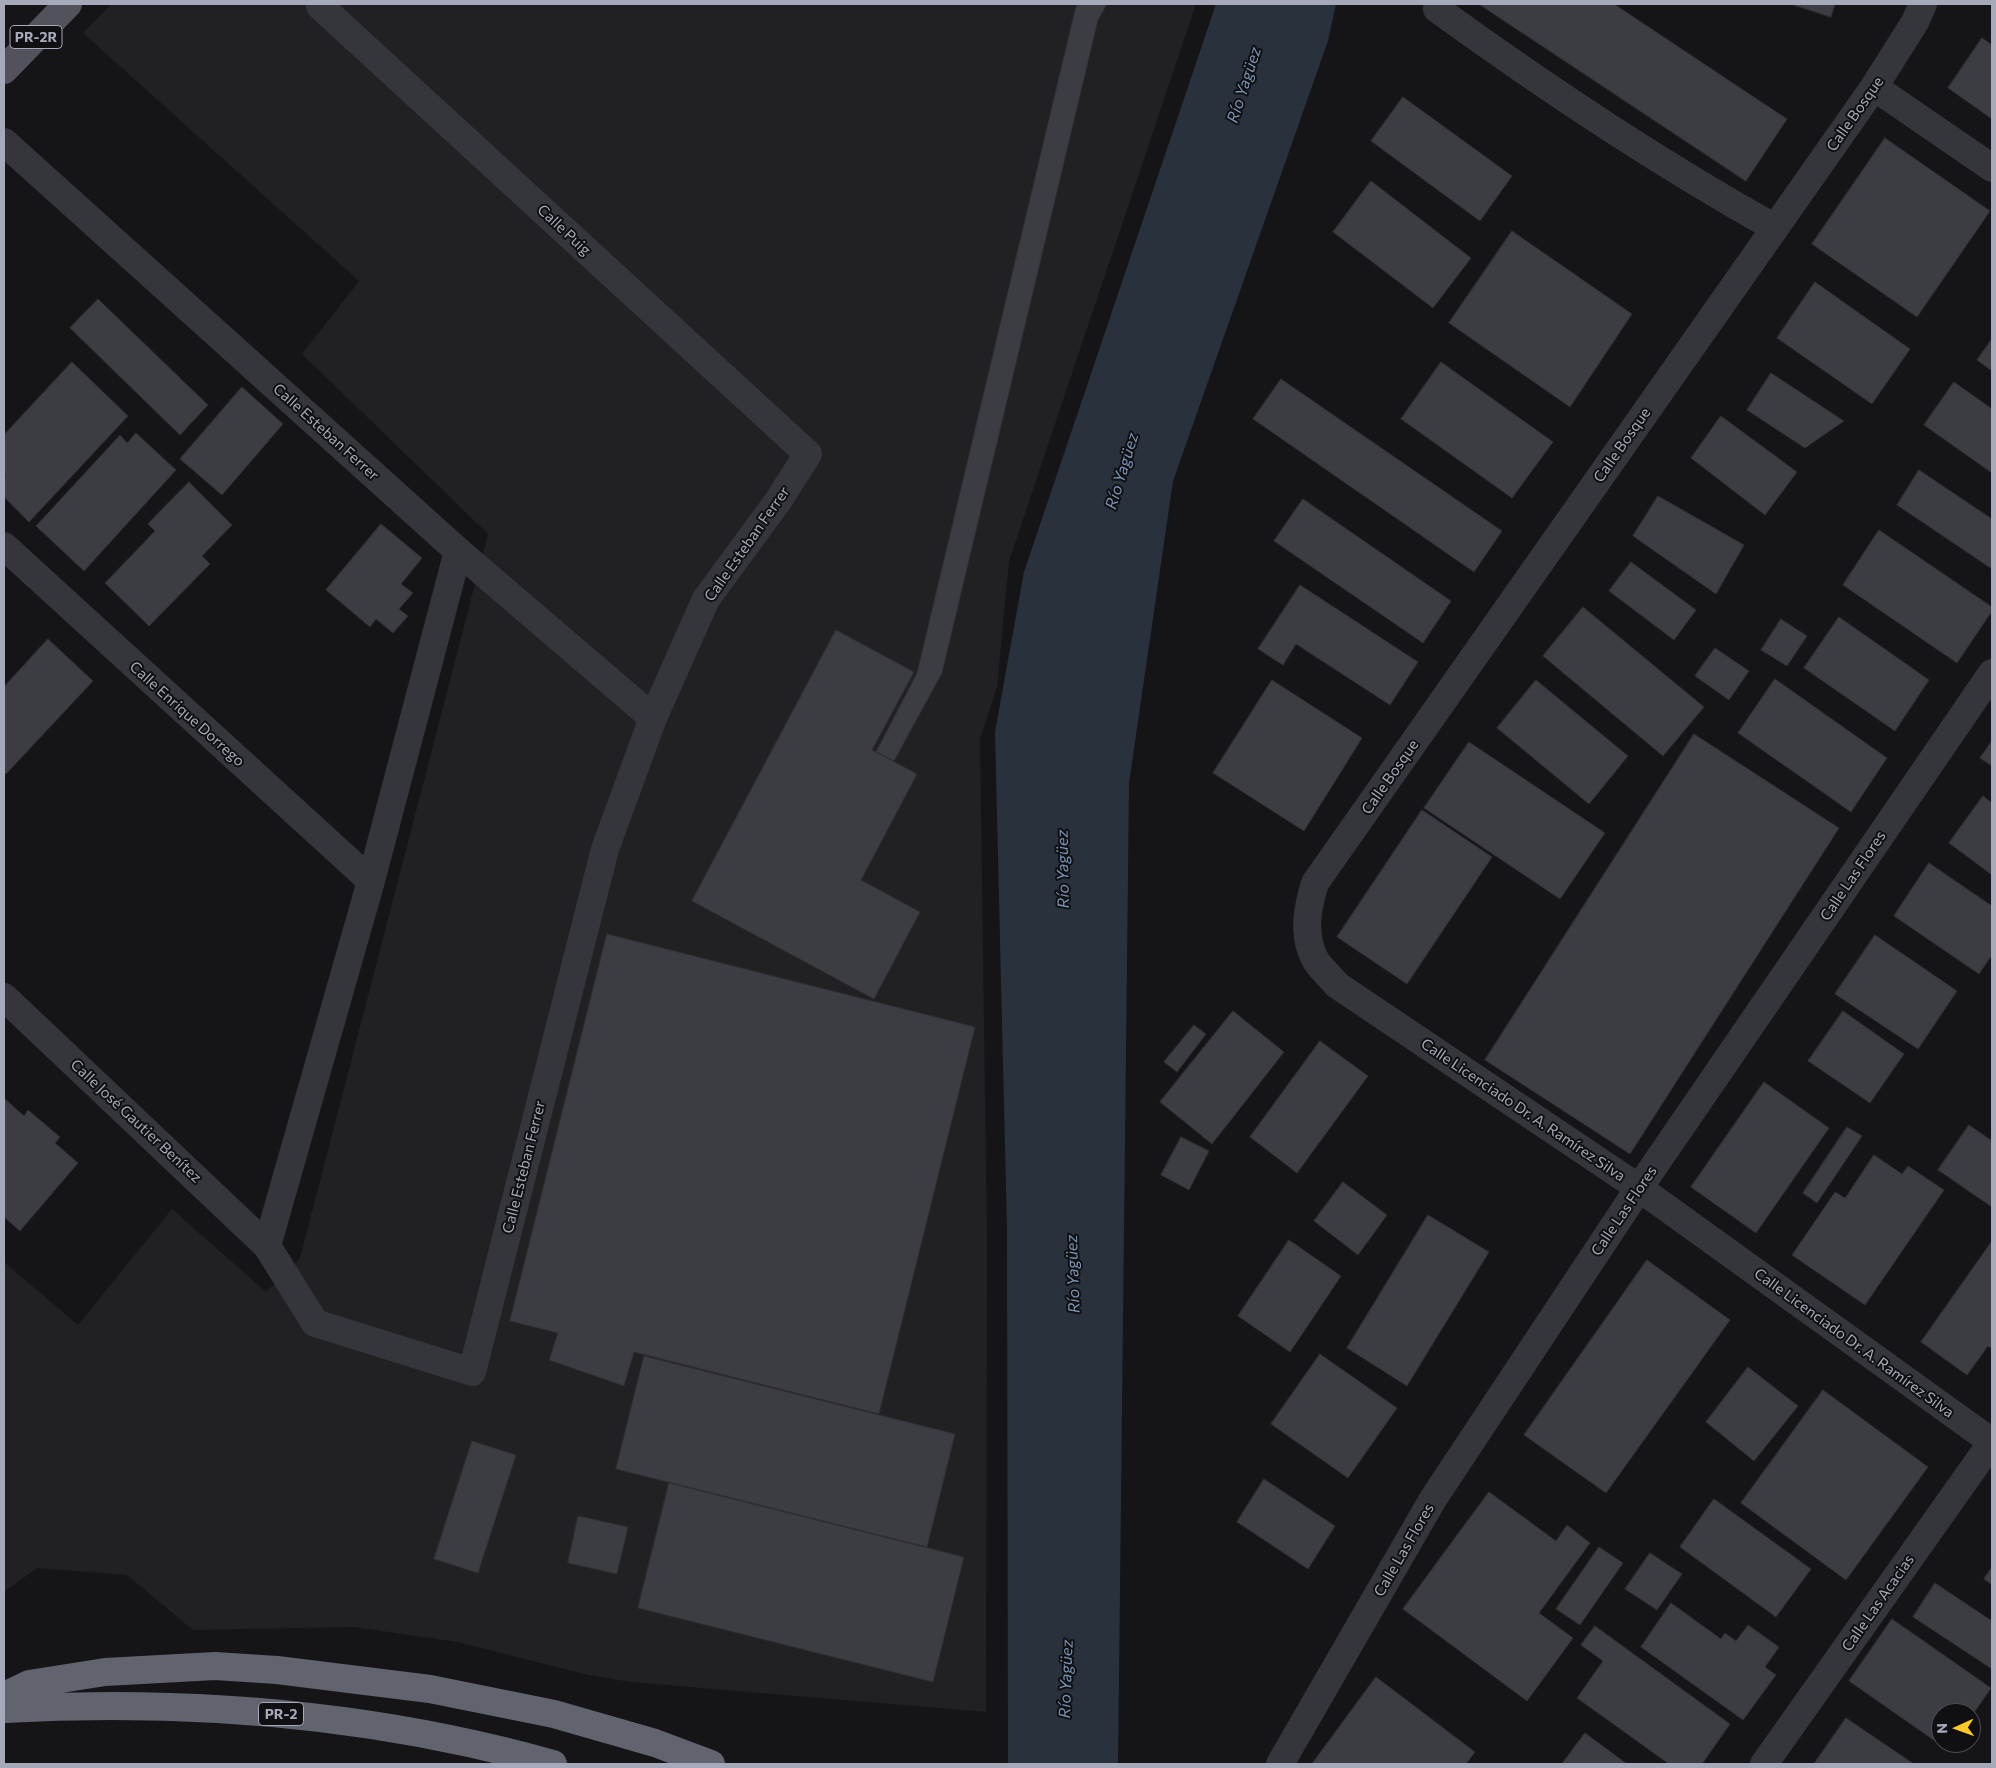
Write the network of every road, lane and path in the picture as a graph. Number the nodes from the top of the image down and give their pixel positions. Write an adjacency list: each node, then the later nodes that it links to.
1 (68, 4): 5 (main road, PR-2R)
2 (1924, 4): 6 (street, Calle Bosque)
3 (320, 6): 10 (street, Calle Puig)
4 (1437, 9): 9 (street)
5 (4, 70)
6 (1874, 87): 8 (street); 9 (street, Calle Bosque)
7 (4, 142): 12 (street, Calle Esteban Ferrer)
8 (1992, 168)
9 (1774, 228): 16 (street, Calle Bosque)
10 (808, 454): 14 (street, Calle Esteban Ferrer)
11 (4, 546): 15 (street, Calle Enrique Dorrego)
12 (458, 551): 14 (street, Calle Esteban Ferrer); 15 (street)
13 (1992, 673): 18 (street, Calle Las Flores)
14 (653, 718): 19 (street, Calle Esteban Ferrer)
15 (371, 881): 19 (street)
16 (1315, 883): 18 (street, Calle Licenciado Dr. A. Ramírez Silva)
17 (4, 997): 19 (street, Calle José Gautier Benítez)
18 (1639, 1188): 20 (street, Calle Licenciado Dr. A. Ramírez Silva); 25 (street, Calle Las Flores)
19 (267, 1246)
20 (1992, 1442): 26 (street, Calle Las Acacias)
21 (4, 1696): 24 (highway)
22 (4, 1709): 23 (highway, PR-2)
23 (554, 1764)
24 (711, 1764)
25 (1280, 1764)
26 (1764, 1764)

